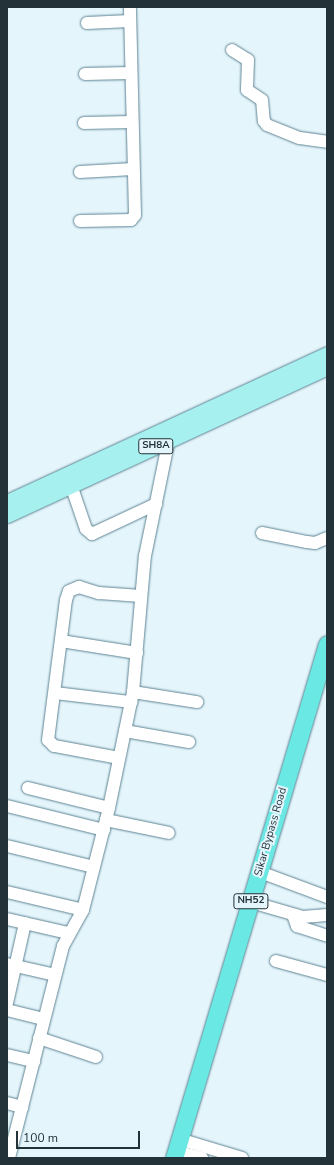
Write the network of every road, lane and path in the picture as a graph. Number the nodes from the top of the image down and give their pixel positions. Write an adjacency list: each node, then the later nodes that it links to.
1 (130, 7): 2 (street)
2 (130, 21): 3 (street); 5 (street)
3 (87, 22)
4 (232, 50): 9 (street)
5 (130, 73): 6 (street); 7 (street)
6 (85, 74)
7 (131, 122): 8 (street); 10 (street)
8 (84, 123)
9 (327, 142)
10 (132, 169): 11 (street); 12 (street)
11 (80, 172)
12 (80, 221)
13 (327, 354): 17 (main road, SH8A)
14 (327, 367): 15 (main road, SH8A)
15 (169, 439): 16 (main road, SH8A); 18 (street)
16 (71, 486): 18 (street); 19 (main road, SH8A)
17 (7, 502)
18 (156, 504): 22 (street)
19 (7, 516)
20 (262, 533): 21 (street)
21 (327, 538)
22 (141, 596): 23 (street); 25 (street)
23 (61, 641): 25 (street); 26 (street)
24 (327, 644): 39 (highway, Sikar Bypass Road / NH52)
25 (137, 652): 27 (street)
26 (55, 693): 27 (street); 31 (street)
27 (132, 697): 28 (street); 29 (street)
28 (197, 702)
29 (125, 731): 30 (street); 31 (street)
30 (189, 742)
31 (119, 758): 34 (street)
32 (28, 788): 34 (street)
33 (7, 806): 35 (street)
34 (109, 808): 35 (street)
35 (105, 825): 36 (street); 38 (street)
36 (168, 833)
37 (7, 846): 38 (street)
38 (94, 867): 43 (street)
39 (260, 872): 41 (street); 42 (highway, Sikar Bypass Road / NH52)
40 (7, 892): 43 (street)
41 (327, 897)
42 (251, 902): 44 (street); 63 (highway, Sikar Bypass Road / NH52)
43 (82, 910): 48 (street)
44 (293, 915): 45 (street); 49 (street)
45 (327, 915)
46 (7, 919): 47 (street)
47 (25, 923): 48 (street); 51 (street)
48 (68, 933): 52 (street)
49 (327, 936)
50 (276, 961): 53 (street)
51 (11, 965): 52 (street); 54 (street)
52 (55, 975): 56 (street)
53 (327, 975)
54 (7, 1003)
55 (7, 1010): 56 (street)
56 (44, 1019): 57 (street)
57 (39, 1038): 59 (street); 60 (street)
58 (7, 1055): 60 (street)
59 (96, 1057)
60 (34, 1061): 62 (street)
61 (7, 1103): 62 (street)
62 (22, 1107): 64 (street)
63 (176, 1149): 65 (street); 66 (street)
64 (9, 1158)
65 (202, 1158)
66 (242, 1158)

